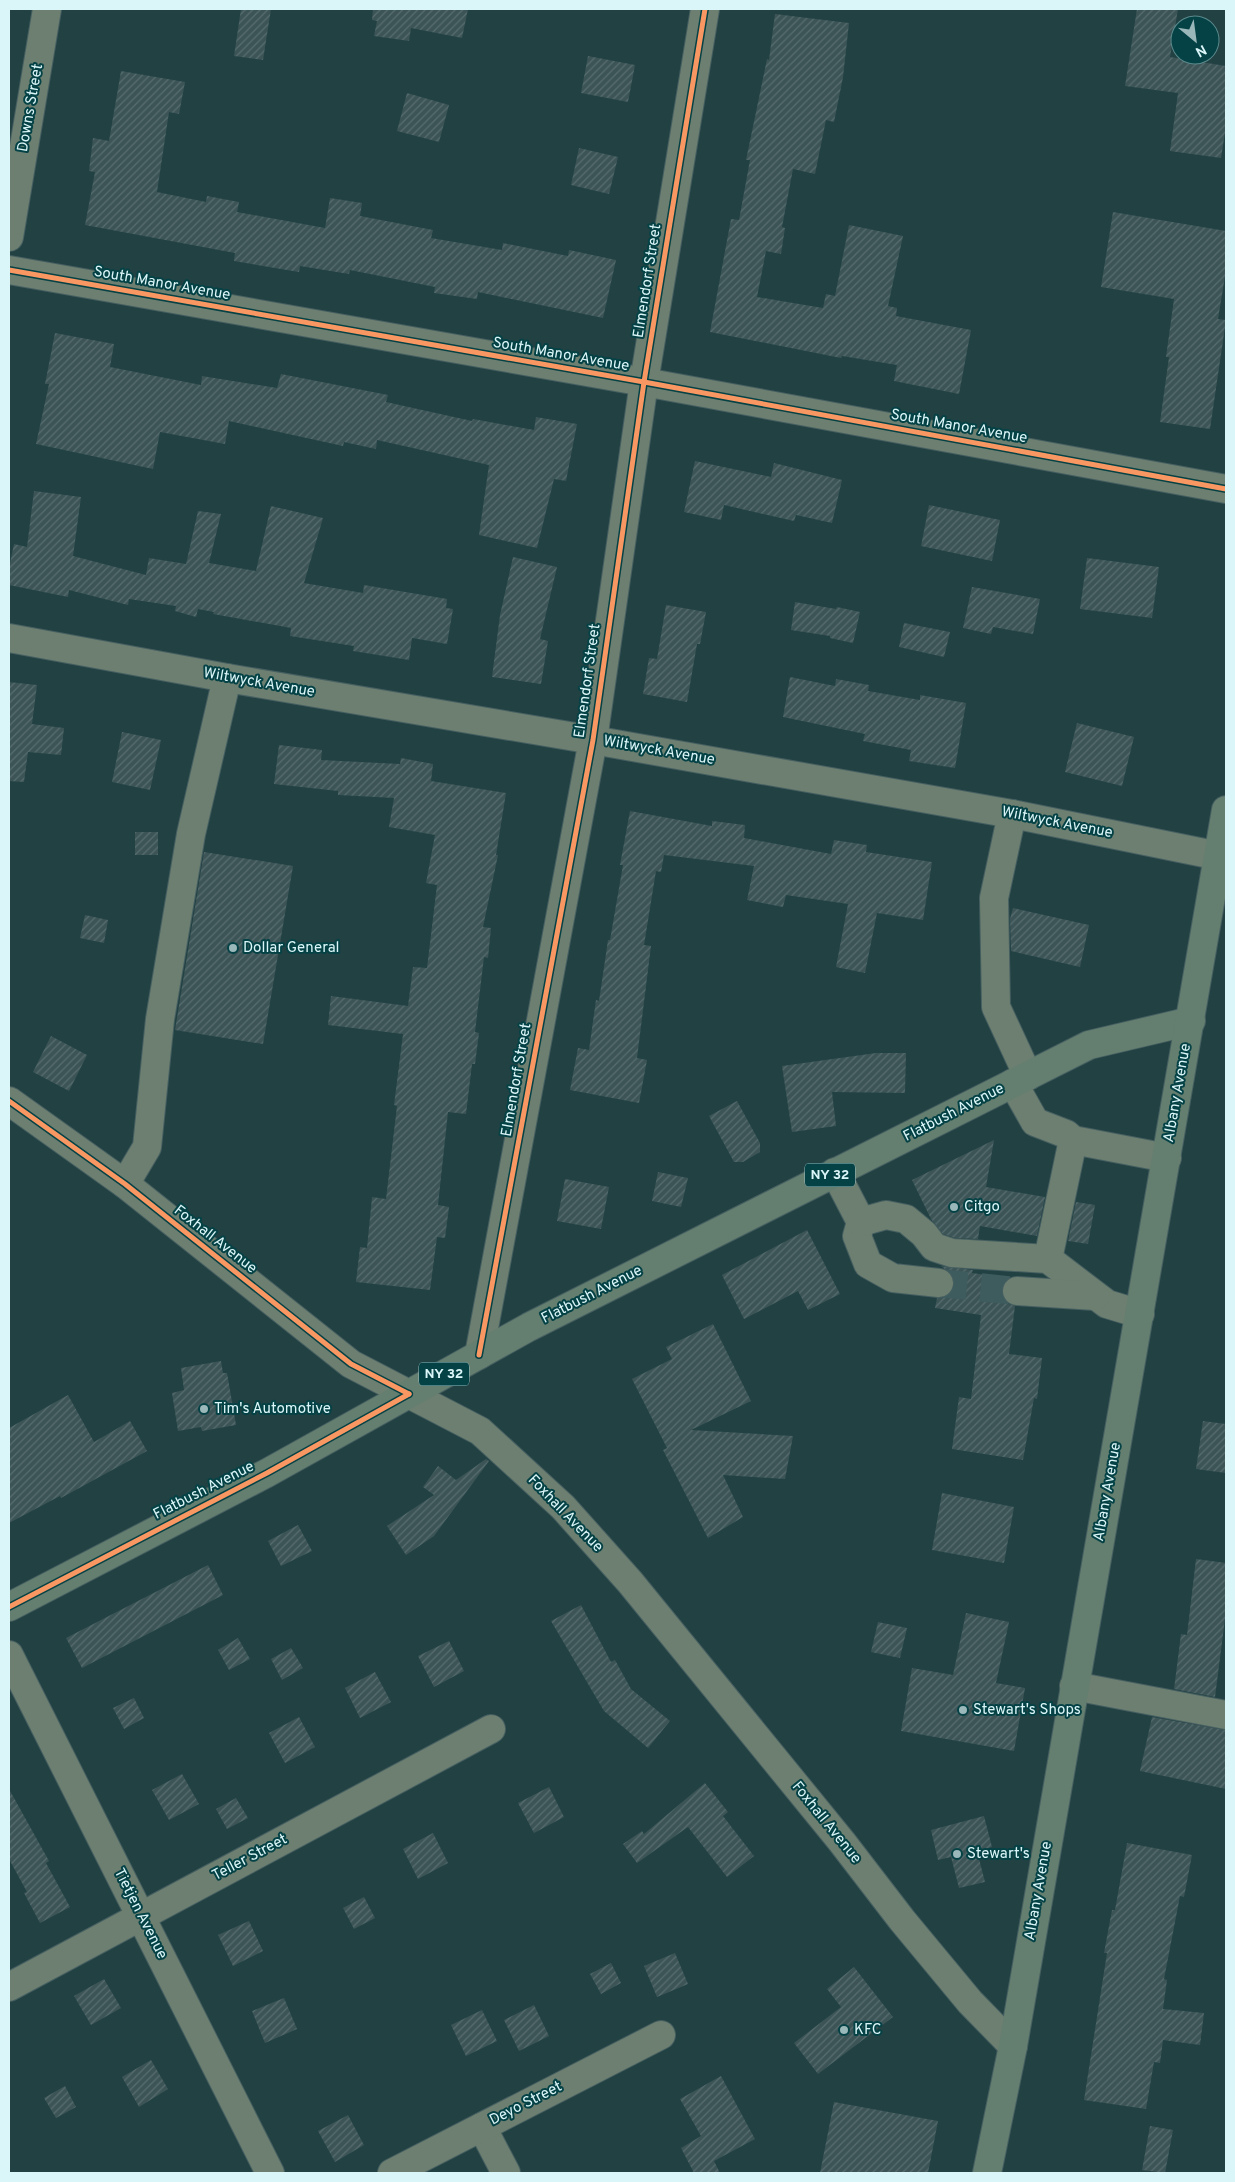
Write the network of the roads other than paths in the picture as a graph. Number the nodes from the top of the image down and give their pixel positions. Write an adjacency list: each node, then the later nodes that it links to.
1 (47, 9): 3 (street, Downs Street)
2 (705, 9): 5 (street, Elmendorf Street)
3 (9, 237)
4 (9, 270): 5 (street, South Manor Avenue)
5 (644, 382): 6 (street, South Manor Avenue); 9 (street, Elmendorf Street)
6 (1226, 489)
7 (9, 638): 8 (street, Wiltwyck Avenue)
8 (227, 678): 9 (street, Wiltwyck Avenue); 19 (street)
9 (593, 740): 11 (street, Wiltwyck Avenue); 26 (street, Elmendorf Street)
10 (1226, 810): 12 (main road, Albany Avenue)
11 (1012, 814): 12 (street, Wiltwyck Avenue); 14 (street)
12 (1219, 856): 13 (main road, Albany Avenue)
13 (1191, 1021): 14 (main road, Flatbush Avenue / NY 32); 17 (main road, Albany Avenue)
14 (1020, 1080): 16 (street); 18 (main road, Flatbush Avenue / NY 32)
15 (9, 1101): 19 (street, Foxhall Avenue)
16 (1073, 1140): 17 (street); 21 (street)
17 (1167, 1158): 25 (main road, Albany Avenue)
18 (835, 1172): 20 (street); 26 (main road, Flatbush Avenue / NY 32)
19 (125, 1184): 27 (street, Foxhall Avenue)
20 (861, 1222): 21 (street); 22 (street)
21 (1048, 1259): 24 (street)
22 (939, 1283)
23 (1017, 1291): 24 (street)
24 (1095, 1296): 25 (street)
25 (1140, 1314): 30 (main road, Albany Avenue)
26 (479, 1355): 27 (main road, Flatbush Avenue / NY 32)
27 (409, 1394): 28 (main road, Flatbush Avenue / NY 32); 36 (street, Foxhall Avenue)
28 (9, 1607)
29 (9, 1655): 33 (street, Tietjen Avenue)
30 (1074, 1686): 31 (street); 36 (main road, Albany Avenue)
31 (1226, 1714)
32 (491, 1729): 33 (street, Teller Street)
33 (141, 1916): 34 (street, Teller Street); 38 (street, Tietjen Avenue)
34 (9, 1987)
35 (661, 2035): 37 (street, Deyo Street)
36 (1013, 2046): 41 (main road, Albany Avenue)
37 (482, 2127): 39 (street, Deyo Street); 40 (street)
38 (270, 2173)
39 (392, 2173)
40 (506, 2173)
41 (987, 2173)

